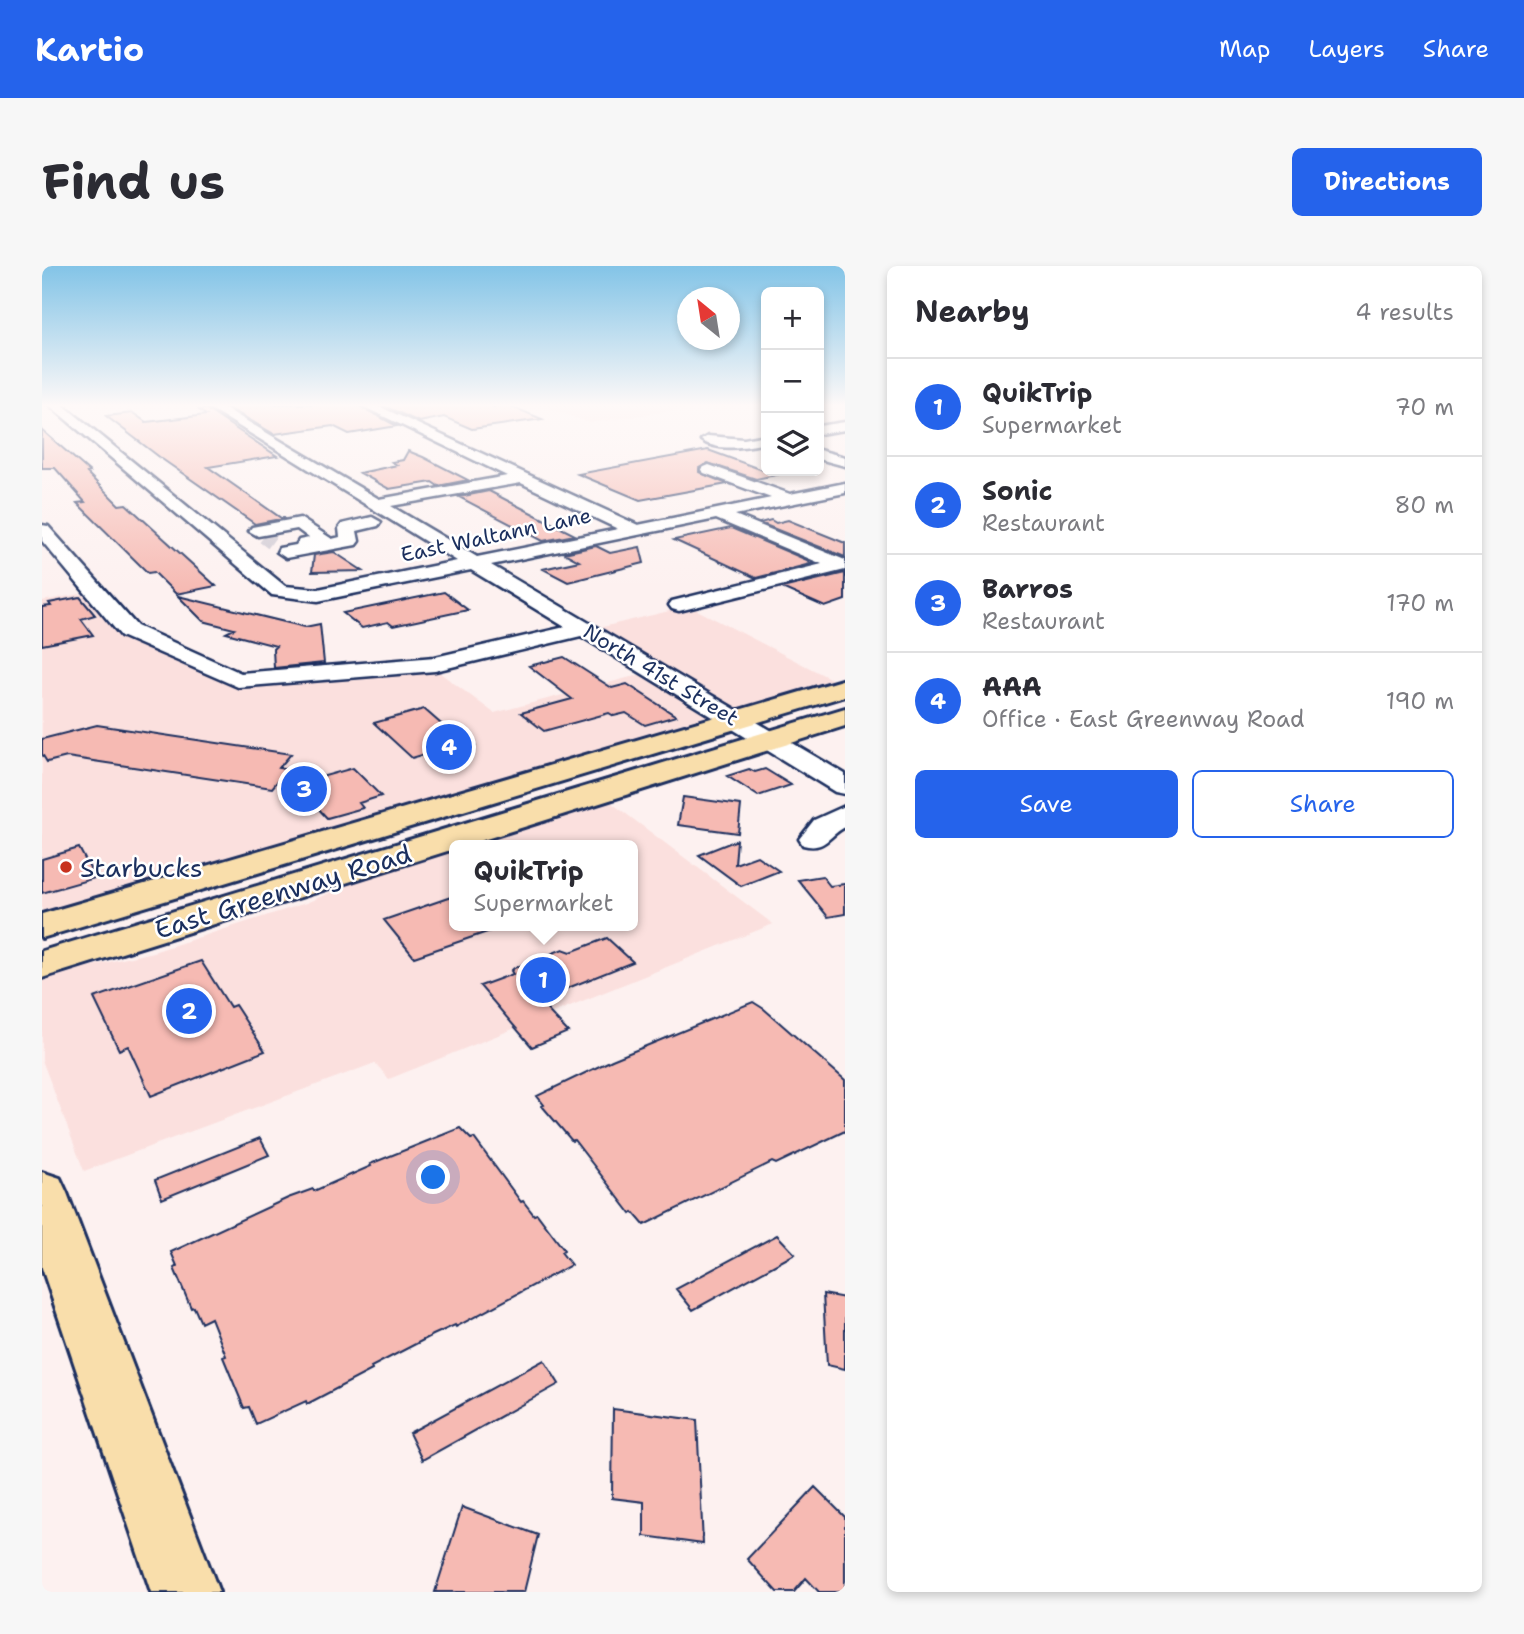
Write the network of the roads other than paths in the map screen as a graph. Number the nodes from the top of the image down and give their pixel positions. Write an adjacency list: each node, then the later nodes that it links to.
1 (129, 466): 13 (street)
2 (313, 466): 16 (street, North 41st Street)
3 (498, 466): 5 (street)
4 (709, 470): 7 (lane)
5 (524, 478): 8 (street); 12 (street)
6 (845, 488): 7 (street, East Waltann Lane)
7 (788, 499): 9 (street, East Waltann Lane)
8 (383, 503)
9 (715, 513): 12 (street, East Waltann Lane); 17 (street)
10 (372, 522): 14 (street)
11 (42, 530): 18 (street)
12 (635, 530): 16 (street, East Waltann Lane)
13 (216, 538): 14 (street); 15 (street)
14 (275, 541): 15 (street)
15 (243, 560): 16 (street, East Waltann Lane)
16 (477, 564): 18 (street, North 41st Street)
17 (680, 605)
18 (585, 629): 21 (street, North 41st Street)
19 (845, 687): 21 (main road, East Greenway Road)
20 (845, 717): 22 (main road, East Greenway Road)
21 (736, 720): 22 (street, North 41st Street); 26 (main road, East Greenway Road)
22 (770, 740): 23 (street, North 41st Street); 27 (main road, East Greenway Road)
23 (845, 786)
24 (845, 815): 25 (street)
25 (814, 839)
26 (42, 926)
27 (42, 965)
28 (42, 1193): 29 (main road)
29 (185, 1592)

